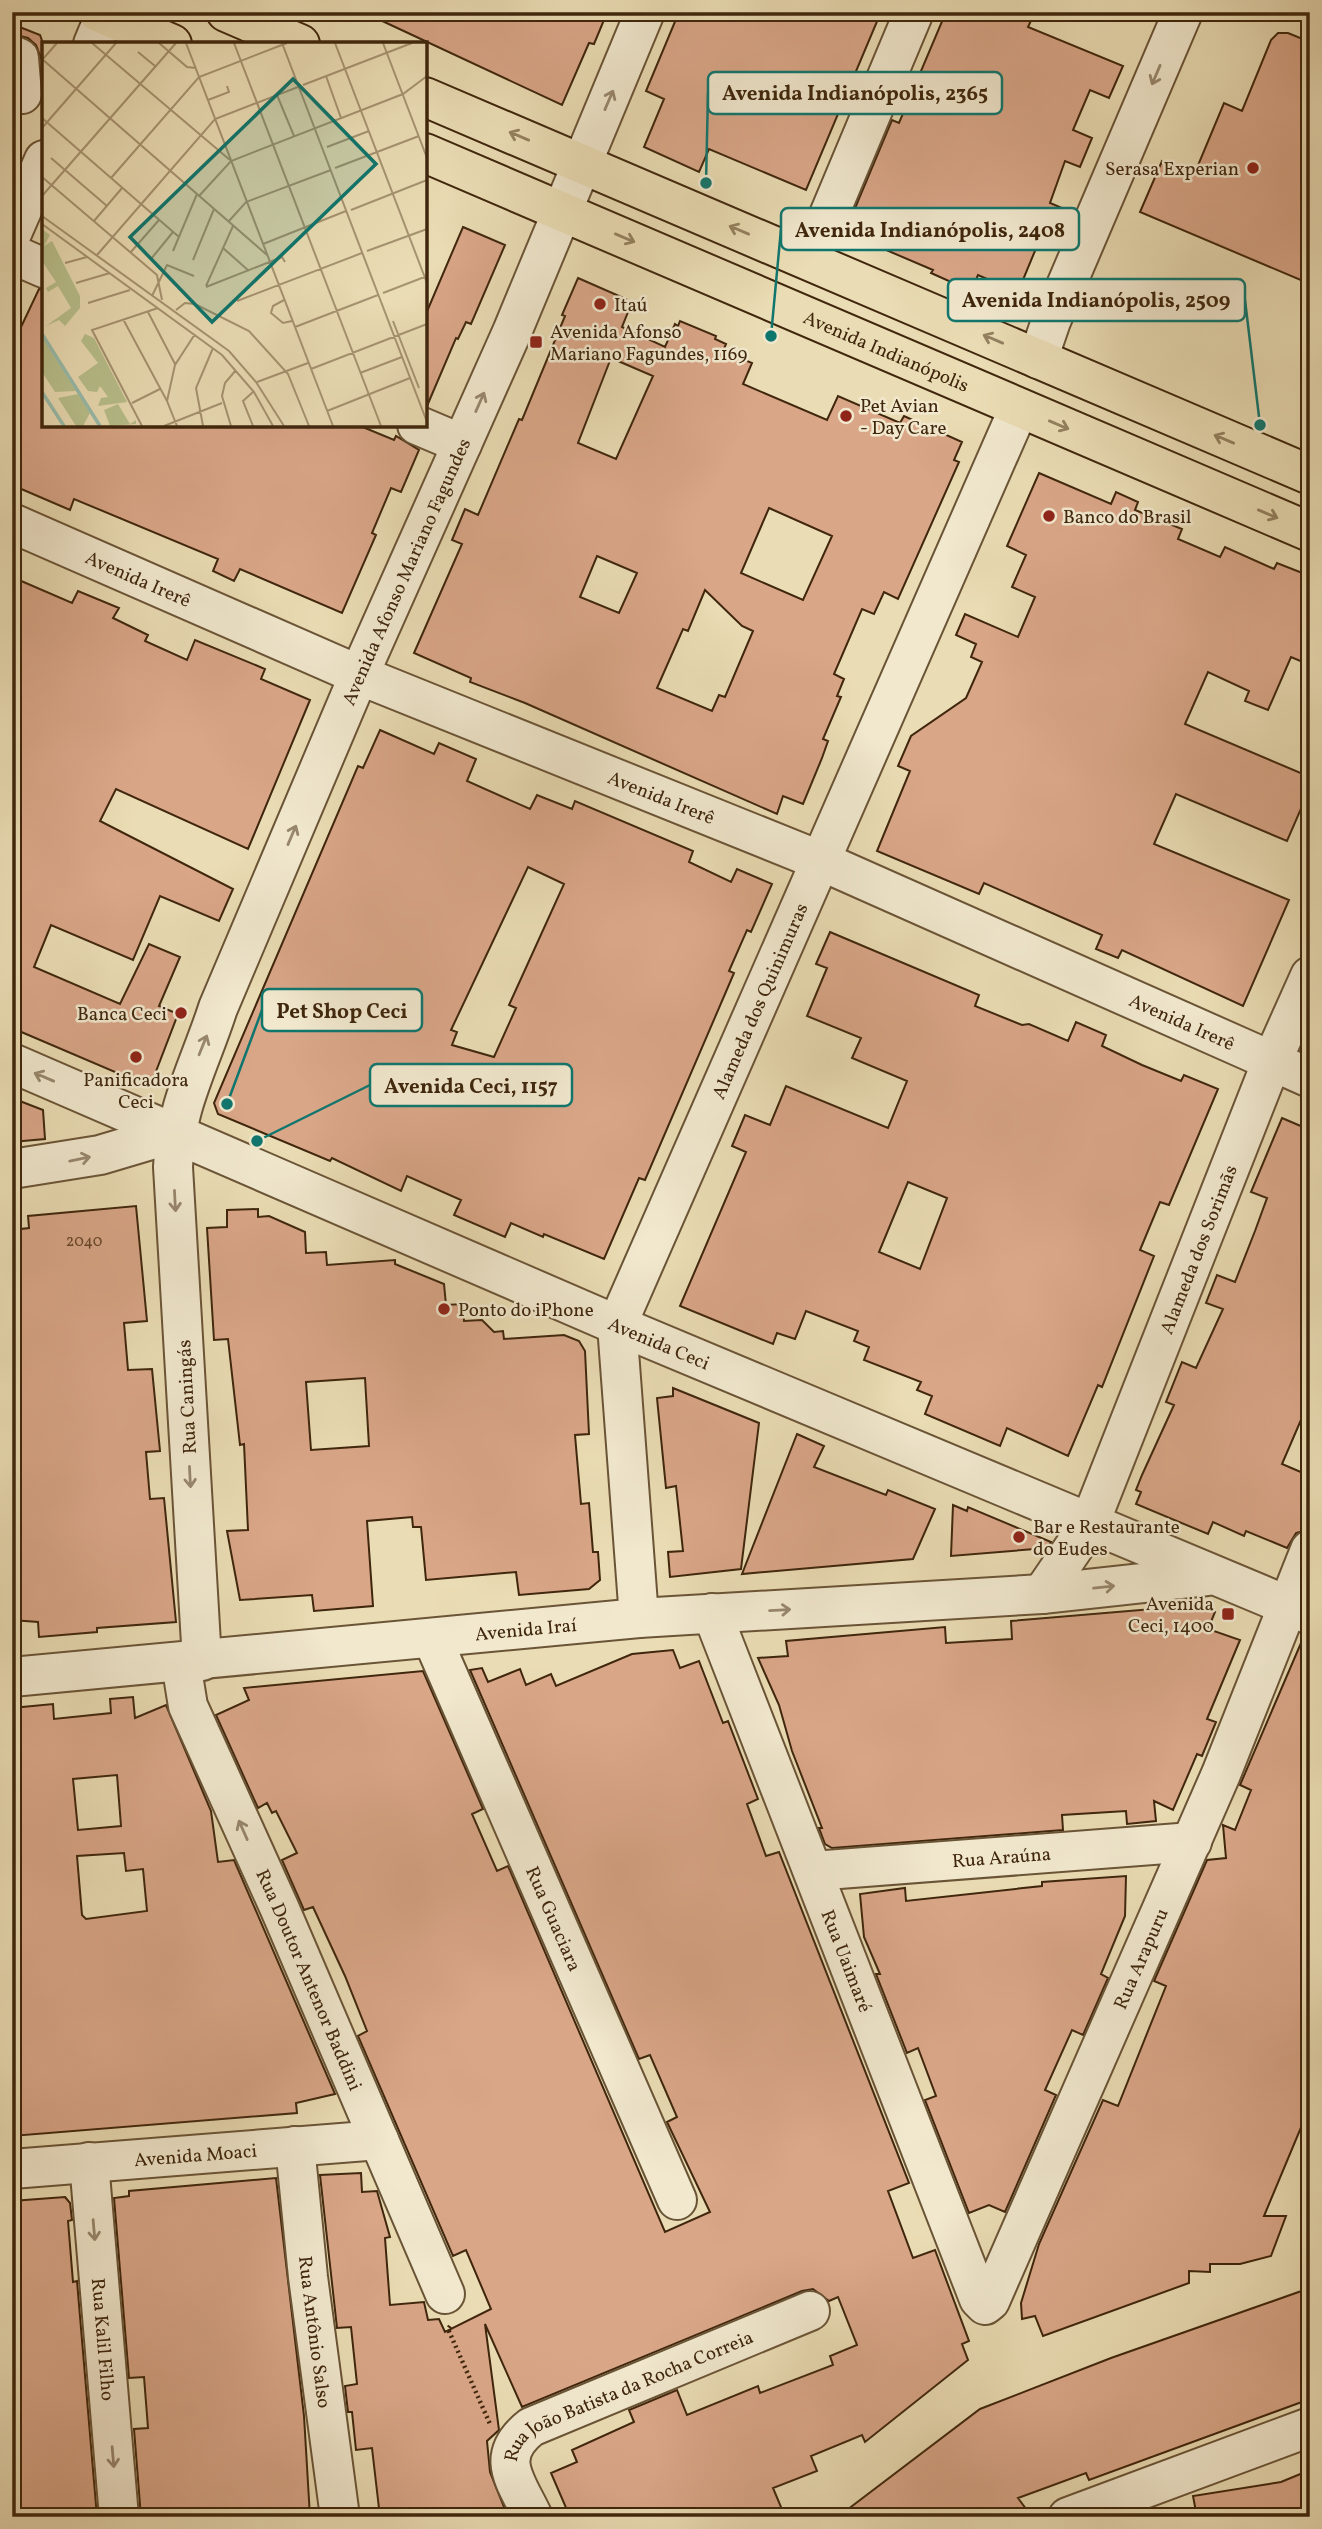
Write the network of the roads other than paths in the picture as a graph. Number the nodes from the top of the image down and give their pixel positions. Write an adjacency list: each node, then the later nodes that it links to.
1 (226, 12): 7 (main road)
2 (645, 12): 12 (street, Avenida Afonso Mariano Fagundes, one-way to 2)
3 (915, 12): 17 (street)
4 (1184, 12): 19 (street, one-way to 19)
5 (99, 24): 6 (main road)
6 (165, 42)
7 (295, 42)
8 (12, 55): 9 (street)
9 (26, 96)
10 (427, 98): 12 (main road, one-way to 10)
11 (427, 154): 14 (main road, Avenida Indianópolis)
12 (582, 163): 14 (street, Avenida Afonso Mariano Fagundes); 17 (main road, one-way to 12)
13 (42, 165): 15 (street)
14 (562, 212): 20 (main road, Avenida Indianópolis, one-way to 20); 22 (street, Avenida Afonso Mariano Fagundes, one-way to 14)
15 (12, 233)
16 (12, 254): 18 (street)
17 (810, 260): 19 (main road, one-way to 17)
18 (42, 267)
19 (1038, 359): 23 (main road, one-way to 19)
20 (1019, 408): 25 (main road, Avenida Indianópolis, one-way to 25); 27 (street, Alameda dos Quinimuras)
21 (422, 427): 22 (street)
22 (462, 444): 26 (street, Avenida Afonso Mariano Fagundes)
23 (1310, 475)
24 (12, 523): 26 (street, Avenida Irerê)
25 (1310, 532)
26 (359, 675): 27 (street, Avenida Irerê); 32 (street, Avenida Afonso Mariano Fagundes, one-way to 26)
27 (821, 861): 29 (street, Avenida Irerê); 34 (street, Alameda dos Quinimuras)
28 (1310, 976): 29 (street, Alameda dos Sorimãs)
29 (1272, 1061): 31 (street, Avenida Irerê); 35 (street, Alameda dos Sorimãs)
30 (12, 1063): 32 (street, Avenida Ceci, one-way to 30)
31 (1310, 1078)
32 (174, 1133): 33 (street, one-way to 32); 34 (street, Avenida Ceci); 43 (street, Rua Caningás, one-way to 43)
33 (12, 1169)
34 (617, 1325): 35 (street, Avenida Ceci); 41 (street, Alameda dos Quinimuras)
35 (1089, 1525): 37 (street, Avenida Ceci); 38 (street)
36 (1310, 1549): 39 (street, Rua Arapuru)
37 (1213, 1576): 38 (street, Avenida Iraí, one-way to 37); 39 (street, Avenida Ceci)
38 (1042, 1594): 40 (street, Avenida Iraí, one-way to 38)
39 (1300, 1611): 45 (street, Rua Arapuru)
40 (712, 1614): 41 (street, Avenida Iraí); 46 (street, Rua Uaimaré)
41 (639, 1618): 42 (street, Avenida Iraí)
42 (432, 1638): 43 (street, Avenida Iraí); 51 (street, Rua Guaciara)
43 (192, 1662): 44 (street, Avenida Iraí); 47 (street, Rua Doutor Antenor Baddini, one-way to 43)
44 (12, 1677)
45 (1192, 1842): 46 (street, Rua Araúna); 53 (street, Rua Arapuru)
46 (813, 1871): 53 (street, Rua Uaimaré)
47 (379, 2140): 48 (street, Avenida Moaci); 52 (street, Rua Doutor Antenor Baddini)
48 (295, 2146): 49 (street, Avenida Moaci); 57 (street, Rua Antônio Salso)
49 (89, 2162): 50 (street, Avenida Moaci); 56 (street, Rua Kalil Filho, one-way to 56)
50 (12, 2169)
51 (677, 2200)
52 (445, 2294)
53 (985, 2305)
54 (810, 2311): 58 (street, Rua João Batista da Rocha Correia)
55 (1310, 2427): 59 (street)
56 (119, 2517)
57 (340, 2517)
58 (533, 2517)
59 (1068, 2517)

